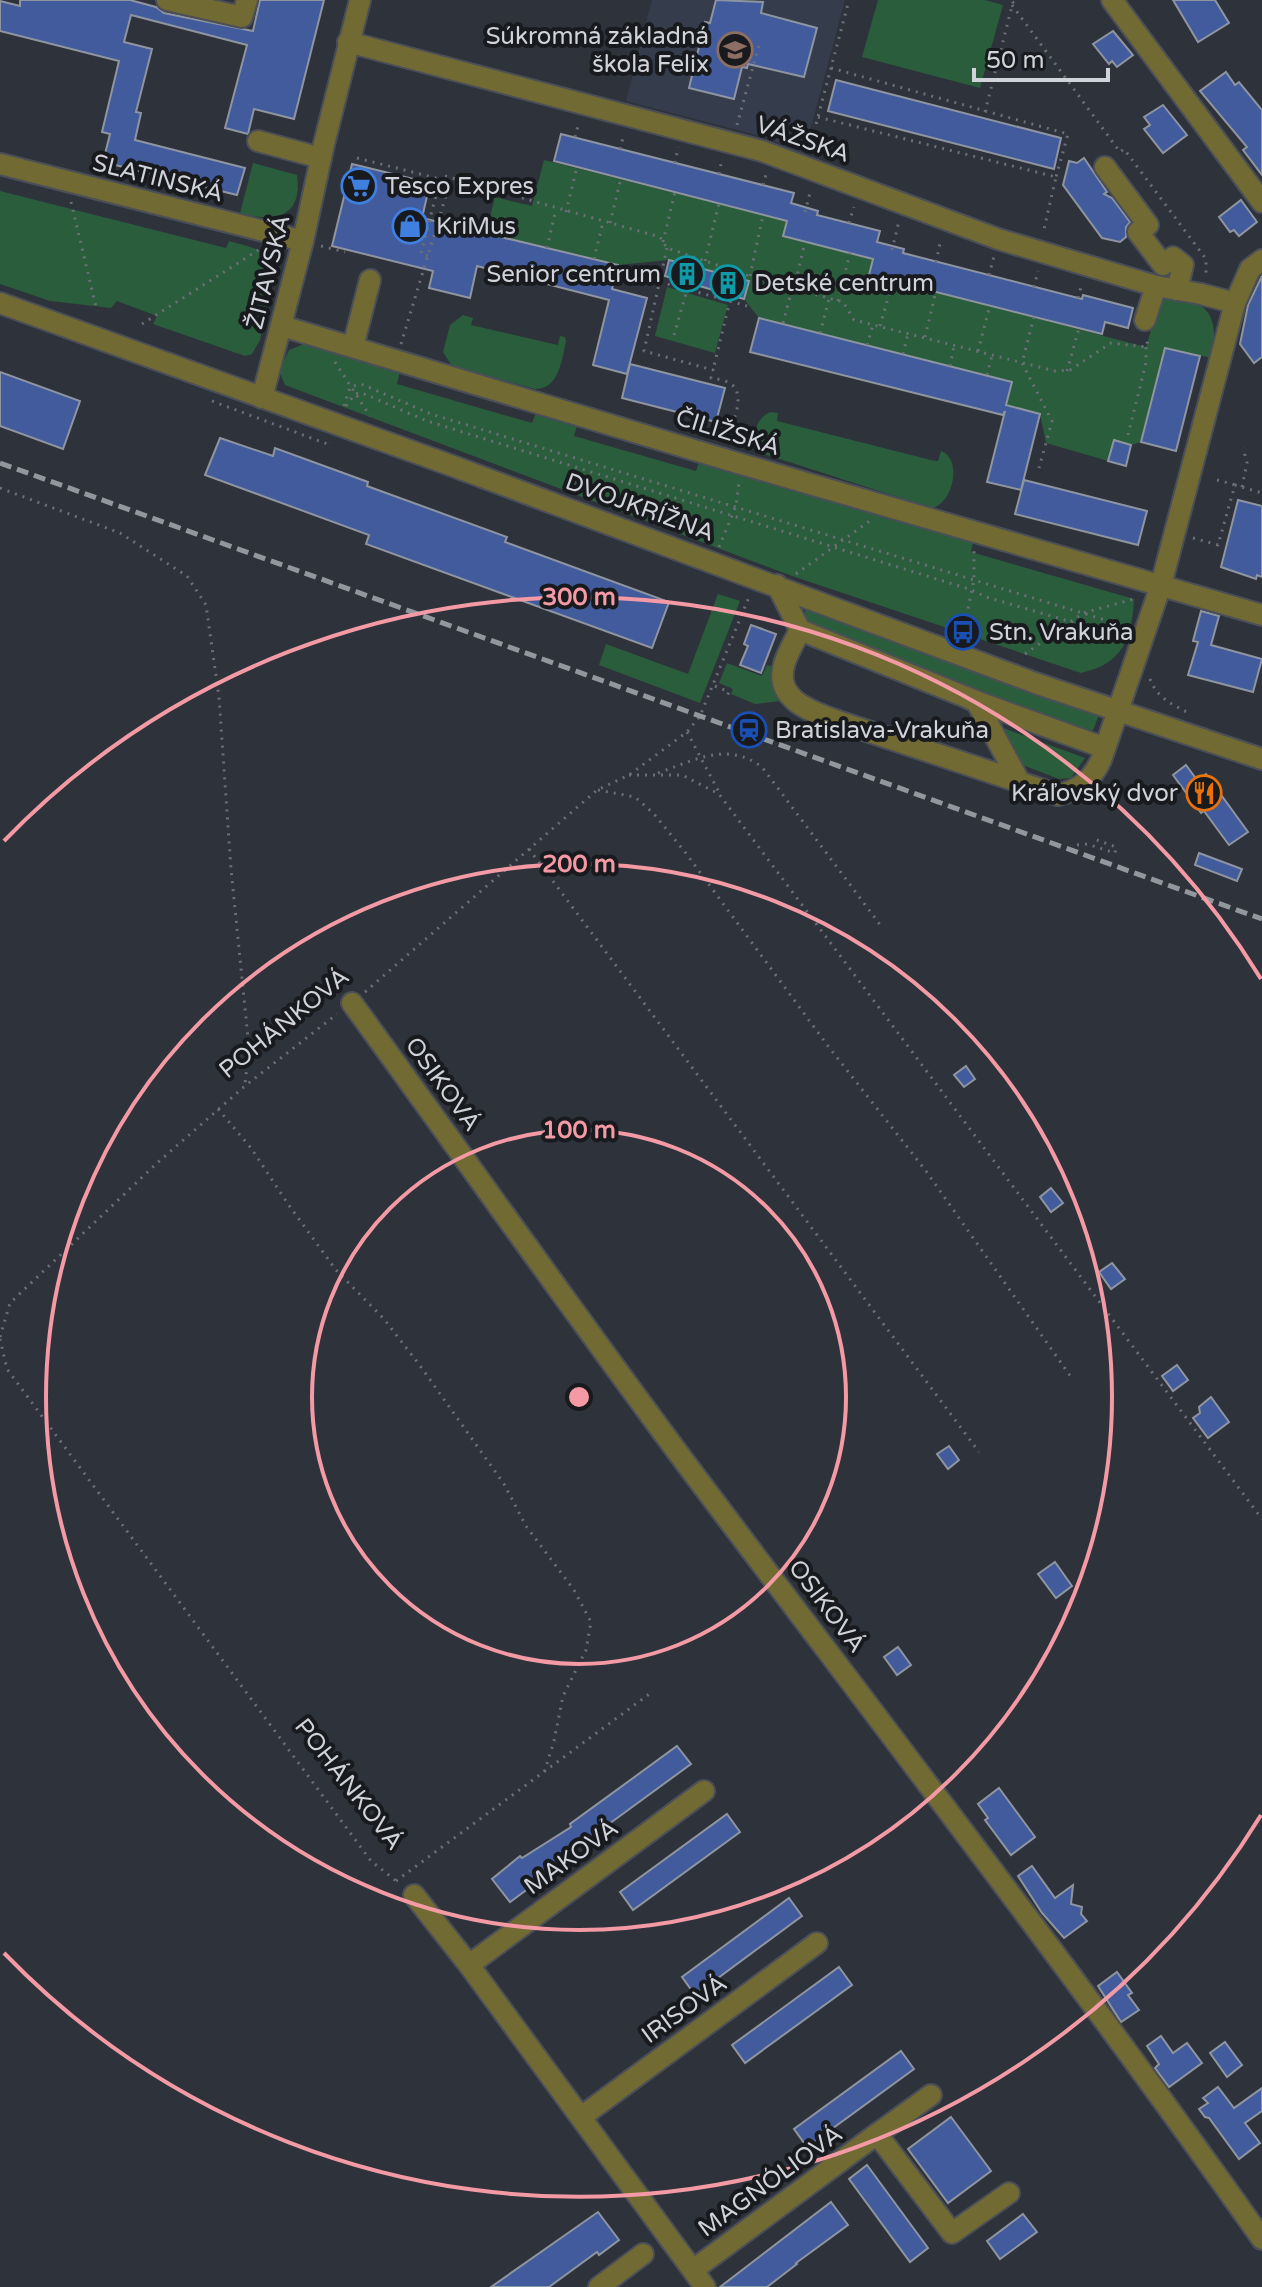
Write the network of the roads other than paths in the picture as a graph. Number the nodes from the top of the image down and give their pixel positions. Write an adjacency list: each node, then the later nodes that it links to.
1 (169, 0): 2 (street)
2 (247, 0)
3 (360, 0): 5 (street, ŽITAVSKÁ)
4 (1112, 0): 10 (street)
5 (348, 42): 7 (street, ŽITAVSKÁ); 14 (street, VÁŽSKA)
6 (258, 141): 7 (street)
7 (321, 158): 11 (street, ŽITAVSKÁ)
8 (0, 164): 11 (street, SLATINSKÁ)
9 (1105, 167): 15 (street)
10 (1262, 202)
11 (310, 243): 18 (street, ŽITAVSKÁ)
12 (1262, 260): 17 (street)
13 (370, 280): 20 (street)
14 (1156, 286): 15 (street, VÁŽSKA); 19 (street)
15 (1177, 290): 17 (street, VÁŽSKA)
16 (0, 303): 21 (street, DVOJKRÍŽNA)
17 (1235, 303): 23 (street)
18 (282, 326): 20 (street, ČILIŽSKÁ); 21 (street, ŽITAVSKÁ)
19 (1147, 327)
20 (353, 347): 23 (street, ČILIŽSKÁ)
21 (262, 398): 22 (street, DVOJKRÍŽNA)
22 (785, 581): 25 (street); 27 (street, DVOJKRÍŽNA)
23 (1161, 585): 24 (street, ČILIŽSKÁ); 27 (street)
24 (1262, 615)
25 (800, 630): 26 (street); 30 (street)
26 (976, 701): 28 (street); 30 (street)
27 (1117, 710): 28 (street); 29 (street, DVOJKRÍŽNA)
28 (1105, 748): 30 (street)
29 (1262, 759)
30 (1019, 781)
31 (352, 1003): 40 (street, OSIKOVÁ)
32 (704, 1791): 35 (street, MAKOVÁ)
33 (414, 1895): 35 (street)
34 (817, 1943): 37 (street, IRISOVÁ)
35 (469, 1965): 37 (street)
36 (931, 2095): 38 (street, MAGNÓLIOVÁ)
37 (581, 2117): 42 (street)
38 (877, 2134): 39 (street, MAGNÓLIOVÁ); 42 (street, MAGNÓLIOVÁ)
39 (1009, 2193)
40 (1262, 2239)
41 (643, 2254): 43 (street)
42 (693, 2270): 44 (street)
43 (599, 2287)
44 (705, 2287)

